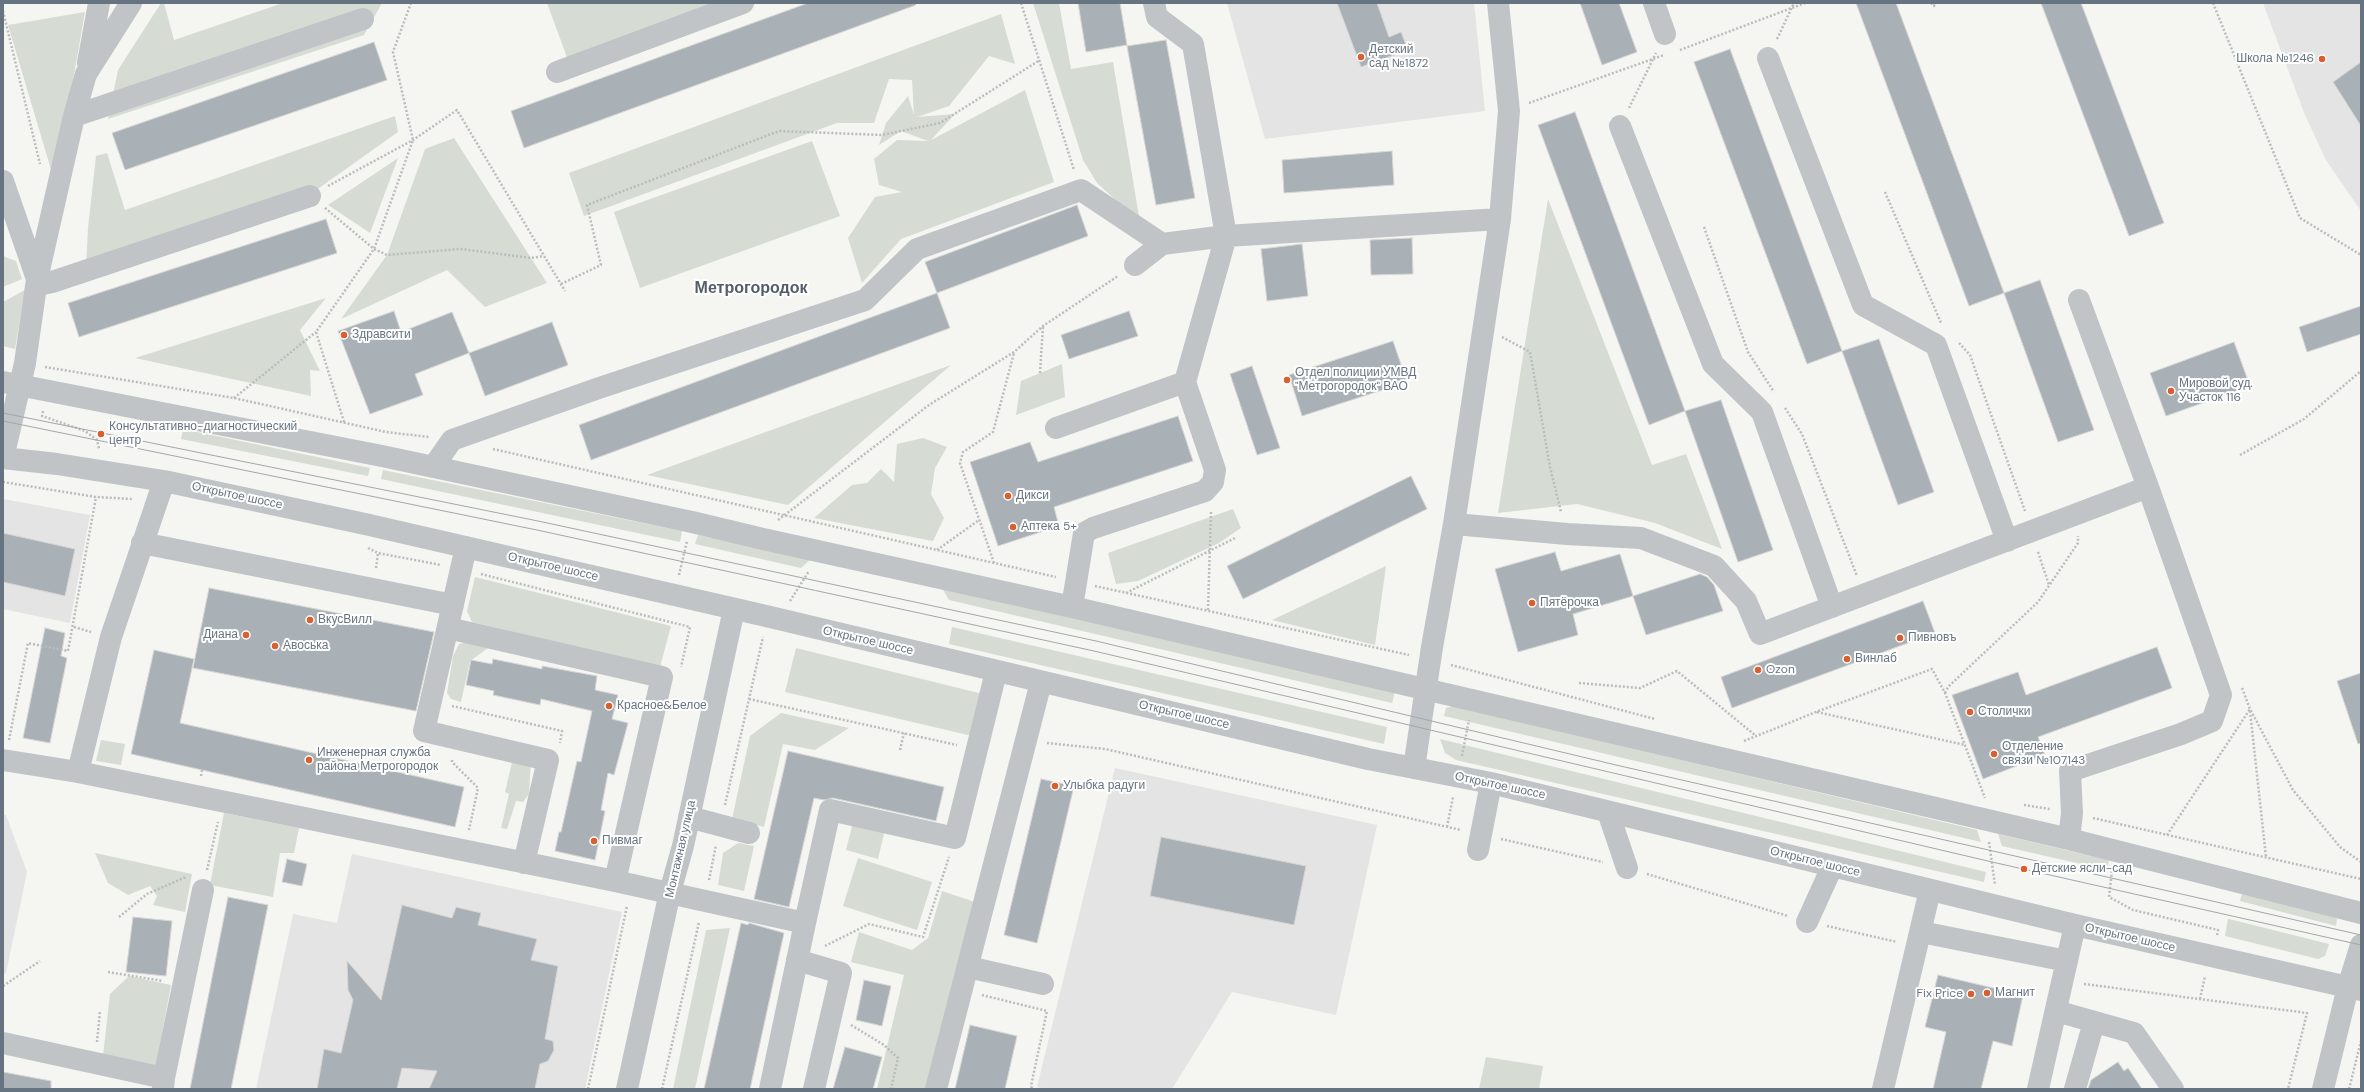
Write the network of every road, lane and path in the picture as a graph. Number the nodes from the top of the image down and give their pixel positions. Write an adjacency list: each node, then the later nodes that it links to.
1 (99, 3): 22 (street)
2 (131, 3): 22 (street)
3 (411, 3): 26 (path)
4 (743, 3): 21 (street)
5 (1021, 3): 19 (path)
6 (1154, 3): 32 (street)
7 (1498, 3): 23 (street)
8 (1654, 3): 17 (street)
9 (1794, 3): 14 (path)
10 (1805, 3): 14 (path)
11 (1931, 3): 12 (path)
12 (1935, 3)
13 (2213, 3): 35 (path)
14 (1791, 9): 17 (path); 18 (path)
15 (3, 11): 27 (path)
16 (363, 19): 24 (street)
17 (1669, 47): 20 (path); 20 (path)
18 (1768, 58): 74 (street)
19 (1040, 60): 29 (path); 39 (path)
20 (1653, 60): 23 (path); 25 (path)
21 (557, 72)
22 (86, 74): 24 (street)
23 (1509, 111): 31 (street)
24 (74, 116): 38 (street)
25 (1620, 126): 89 (street)
26 (413, 140): 30 (path); 34 (path); 36 (path)
27 (41, 169)
28 (3, 181): 38 (street)
29 (1081, 190): 33 (street); 55 (street)
30 (310, 196): 34 (path); 38 (street)
31 (1500, 219): 32 (street); 43 (street)
32 (1226, 236): 33 (street); 49 (street)
33 (1162, 244): 37 (street)
34 (374, 249): 36 (path); 44 (path)
35 (2361, 255)
36 (544, 256): 39 (path)
37 (1135, 265): 42 (path)
38 (38, 282): 50 (street)
39 (561, 284): 40 (path)
40 (565, 291)
41 (2079, 300): 63 (street)
42 (1043, 326): 45 (path); 48 (path)
43 (1484, 327): 69 (street); 71 (path)
44 (316, 332): 51 (path); 53 (path)
45 (1014, 352): 67 (path); 68 (path)
46 (42, 366): 51 (path)
47 (2361, 372): 58 (path)
48 (1040, 373)
49 (1185, 382): 54 (street); 62 (street)
50 (11, 384): 59 (street); 60 (street)
51 (234, 398): 53 (path)
52 (42, 416): 57 (path)
53 (344, 422): 55 (path)
54 (1056, 428)
55 (452, 440): 60 (street)
56 (491, 448): 67 (path)
57 (100, 453)
58 (2240, 454)
59 (3, 458): 64 (street, Открытое шоссе)
60 (433, 467): 73 (street)
61 (3, 482): 65 (path)
62 (1213, 482): 79 (path); 83 (street)
63 (2148, 487): 66 (street); 126 (street)
64 (161, 491): 65 (path); 75 (street); 77 (street, Открытое шоссе)
65 (96, 497): 115 (path)
66 (2078, 514): 70 (street); 84 (path)
67 (781, 515): 73 (path); 78 (path)
68 (979, 520): 78 (path); 80 (path)
69 (1454, 524): 71 (street); 95 (street)
70 (2032, 531): 74 (street); 84 (path)
71 (1567, 534): 89 (street)
72 (1235, 538): 79 (path)
73 (763, 539): 88 (street)
74 (2007, 541): 89 (street)
75 (142, 543): 87 (street); 118 (street)
76 (366, 547): 82 (path)
77 (466, 547): 82 (street); 90 (street, Открытое шоссе)
78 (936, 550): 80 (path)
79 (1209, 551): 85 (path); 91 (path)
80 (994, 563): 83 (path)
81 (812, 566): 86 (path)
82 (461, 570): 87 (street); 92 (path)
83 (1077, 581): 85 (path); 88 (street)
84 (2049, 585): 102 (path)
85 (1125, 593): 91 (path)
86 (794, 595)
87 (453, 605): 93 (street)
88 (1072, 607): 101 (street)
89 (1832, 607)
90 (734, 609): 96 (street, Открытое шоссе); 127 (street, Монтажная улица)
91 (1208, 610): 95 (path)
92 (690, 627)
93 (448, 628): 138 (street); 145 (street)
94 (763, 637): 103 (path)
95 (1430, 660): 97 (path); 101 (street)
96 (996, 672): 98 (street, Открытое шоссе); 113 (street)
97 (1479, 673): 104 (path); 107 (path)
98 (1041, 682): 110 (street); 117 (street, Открытое шоссе)
99 (1579, 683): 109 (path)
100 (2242, 687): 105 (path)
101 (1426, 688): 104 (street); 117 (street)
102 (1945, 693): 106 (path); 112 (path)
103 (749, 699): 108 (path); 128 (path)
104 (1474, 699): 119 (path); 124 (street)
105 (2250, 709): 132 (path); 136 (path); 137 (path)
106 (1816, 712): 109 (path); 112 (path)
107 (1660, 720)
108 (904, 733): 113 (path); 114 (path)
109 (1756, 736): 111 (path)
110 (1027, 742): 129 (path); 161 (street)
111 (1749, 743)
112 (1965, 745): 124 (path)
113 (977, 749): 133 (street)
114 (900, 750)
115 (6, 752): 118 (street)
116 (452, 762): 130 (path)
117 (1414, 768): 119 (street, Открытое шоссе)
118 (78, 772): 122 (street)
119 (1458, 777): 120 (street, Открытое шоссе); 129 (path)
120 (1491, 783): 125 (street, Открытое шоссе); 135 (street)
121 (1978, 797): 124 (path)
122 (222, 801): 138 (street); 139 (path)
123 (2017, 804): 126 (path)
124 (1985, 809): 134 (street); 146 (path)
125 (1608, 812): 140 (street, Открытое шоссе); 142 (street)
126 (2072, 813): 132 (path); 134 (street)
127 (689, 817): 128 (street); 148 (street, Монтажная улица)
128 (721, 826): 131 (street); 149 (path)
129 (1447, 826): 135 (path)
130 (468, 833)
131 (749, 833)
132 (2167, 835): 136 (path)
133 (955, 838): 153 (street); 158 (path)
134 (2069, 839): 150 (street)
135 (1480, 842): 142 (path)
136 (2266, 858): 144 (path)
137 (2361, 862)
138 (524, 863): 145 (street)
139 (208, 867): 143 (path); 143 (path)
140 (1832, 867): 147 (street, Открытое шоссе); 152 (street)
141 (2112, 867): 156 (path)
142 (1627, 868): 152 (path)
143 (199, 878): 151 (path); 166 (street)
144 (2361, 880)
145 (623, 882): 148 (street); 177 (path)
146 (1996, 887)
147 (1930, 890): 154 (street, Открытое шоссе); 155 (street)
148 (670, 892): 149 (street); 178 (street, Монтажная улица)
149 (704, 900): 153 (street); 179 (path)
150 (2361, 913)
151 (119, 917)
152 (1807, 922)
153 (805, 923): 158 (street)
154 (2075, 926): 159 (street); 168 (street, Открытое шоссе)
155 (1921, 932): 159 (street); 185 (street)
156 (2215, 942)
157 (2361, 945): 168 (street)
158 (797, 960): 172 (street); 180 (street)
159 (2067, 961): 171 (street)
160 (40, 962): 167 (path)
161 (968, 967): 165 (street); 169 (street)
162 (108, 972): 166 (path)
163 (2206, 972): 170 (path)
164 (2081, 983): 170 (path)
165 (1043, 984)
166 (184, 985): 176 (street)
167 (3, 986)
168 (2355, 988): 190 (street)
169 (962, 990): 183 (street); 184 (path)
170 (2200, 999): 189 (path)
171 (2056, 1011): 173 (street); 186 (street)
172 (832, 1013): 181 (street); 182 (path)
173 (2094, 1022): 187 (street); 188 (street)
174 (2361, 1042): 191 (path)
175 (3, 1043): 176 (street)
176 (164, 1083)
177 (588, 1089)
178 (627, 1089)
179 (662, 1089)
180 (770, 1089)
181 (814, 1089)
182 (891, 1089)
183 (936, 1089)
184 (1032, 1089)
185 (1883, 1089)
186 (2038, 1089)
187 (2076, 1089)
188 (2173, 1089)
189 (2288, 1089)
190 (2323, 1089)
191 (2349, 1089)

